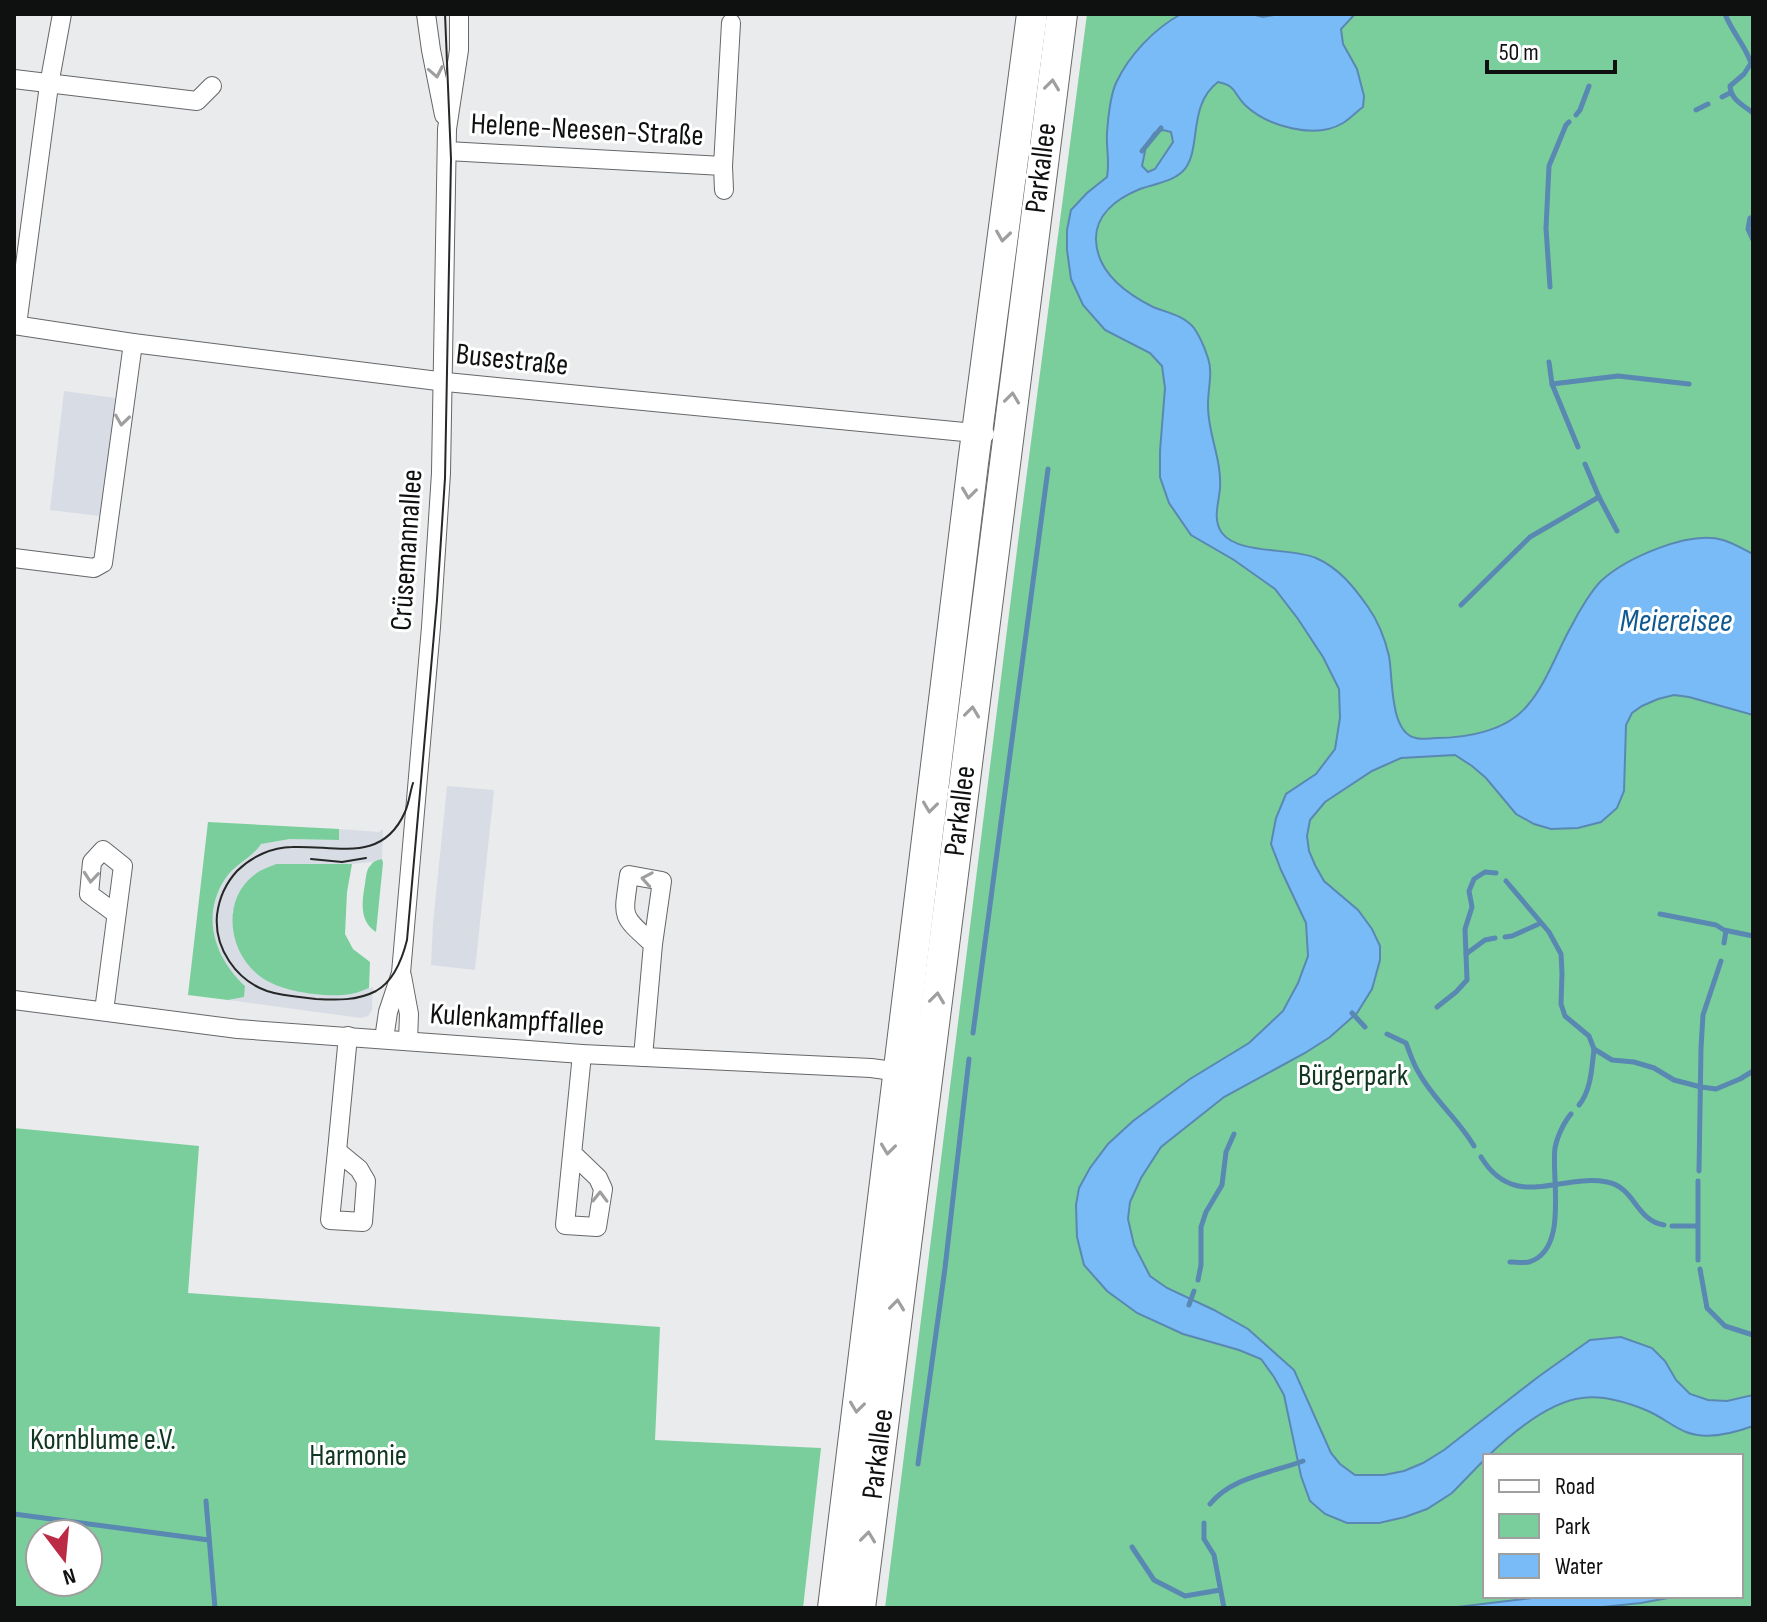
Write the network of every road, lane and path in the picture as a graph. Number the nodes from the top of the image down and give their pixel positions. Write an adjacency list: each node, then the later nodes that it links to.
1 (62, 14): 8 (street)
2 (426, 14): 10 (street, Crüsemannallee, one-way to 10)
3 (459, 14): 10 (street, Crüsemannallee)
4 (1032, 14): 17 (main road, Parkallee, one-way to 17)
5 (1062, 14): 17 (main road, Parkallee, one-way to 5)
6 (731, 23): 12 (street, Helene-Neesen-Straße)
7 (14, 79): 8 (street)
8 (49, 85): 9 (street); 14 (street)
9 (212, 86)
10 (447, 129): 11 (street, Crüsemannallee)
11 (447, 151): 12 (street, Helene-Neesen-Straße); 16 (street, Crüsemannallee)
12 (723, 166): 13 (street, Helene-Neesen-Straße)
13 (724, 190)
14 (15, 325): 15 (street, Busestraße)
15 (133, 343): 16 (street, Busestraße); 18 (street, one-way to 18)
16 (442, 381): 17 (street, Busestraße); 21 (street, Crüsemannallee)
17 (992, 434): 29 (main road, Parkallee)
18 (14, 558)
19 (115, 913): 23 (street)
20 (653, 944): 28 (street)
21 (401, 973): 25 (street, Crüsemannallee); 26 (street, Crüsemannallee)
22 (14, 1000): 23 (street, Kulenkampffallee)
23 (104, 1011): 24 (street, Kulenkampffallee)
24 (348, 1036): 25 (street, Kulenkampffallee); 30 (street)
25 (384, 1039): 26 (street, Kulenkampffallee)
26 (408, 1041): 27 (street, Kulenkampffallee)
27 (582, 1054): 28 (street, Kulenkampffallee); 31 (street)
28 (643, 1057): 29 (street, Kulenkampffallee)
29 (912, 1073): 32 (main road, Parkallee, one-way to 32); 33 (main road, Parkallee, one-way to 29)
30 (337, 1151)
31 (573, 1154)
32 (833, 1608)
33 (860, 1608)

